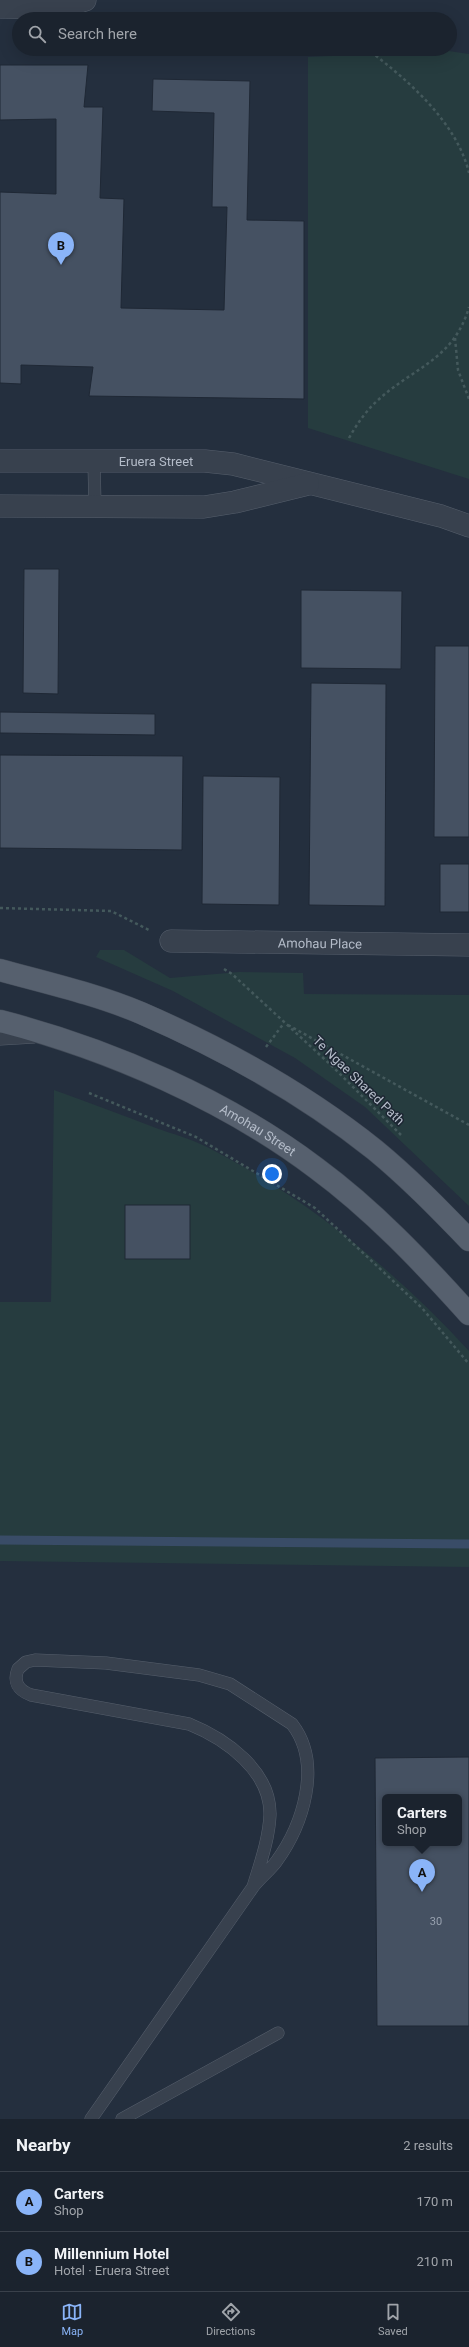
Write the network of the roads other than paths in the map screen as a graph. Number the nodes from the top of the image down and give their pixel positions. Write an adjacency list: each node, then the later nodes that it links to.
1 (84, 0): 2 (street)
2 (0, 7)
3 (0, 461): 4 (street, Eruera Street)
4 (94, 461): 5 (street, Eruera Street); 7 (lane)
5 (310, 484): 7 (street, Eruera Street); 8 (street, Eruera Street)
6 (0, 506): 7 (street, Eruera Street)
7 (95, 507)
8 (469, 526)
9 (171, 941): 10 (street, Amohau Place)
10 (469, 945)
11 (0, 970): 15 (main road)
12 (0, 1021): 13 (main road, Amohau Street)
13 (59, 1037): 14 (lane); 16 (main road, Amohau Street)
14 (0, 1039)
15 (469, 1240)
16 (469, 1314)
17 (253, 1887): 17 (lane); 19 (lane)
18 (278, 2033): 20 (lane)
19 (91, 2119)
20 (122, 2119)

